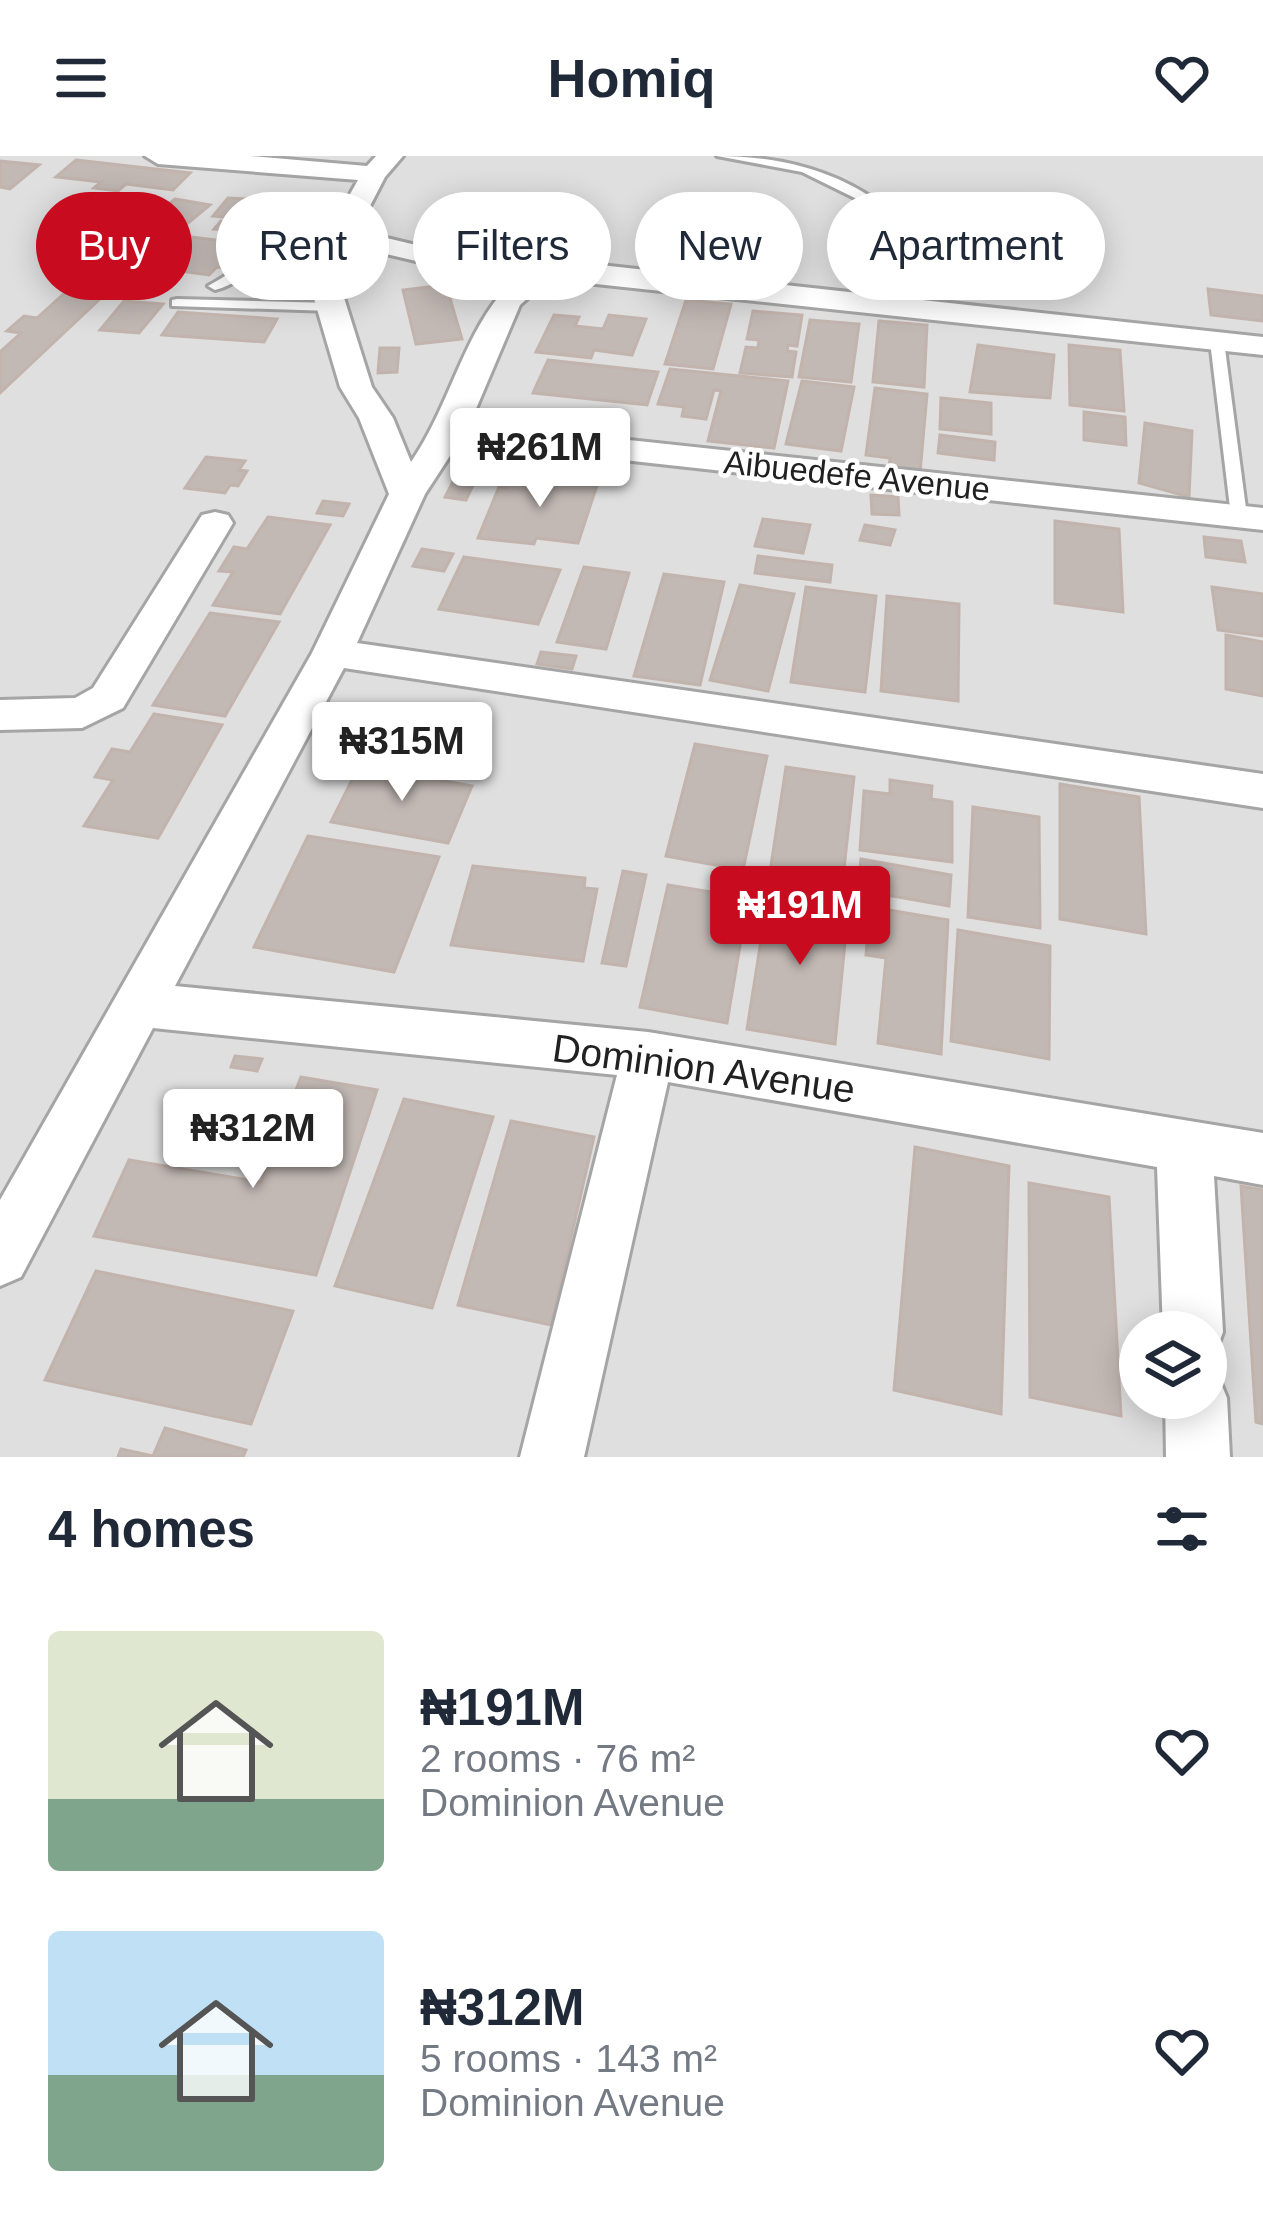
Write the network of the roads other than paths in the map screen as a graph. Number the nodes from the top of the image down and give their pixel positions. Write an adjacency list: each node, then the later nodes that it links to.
1 (158, 156): 3 (street)
2 (722, 156): 5 (lane)
3 (382, 165): 4 (street)
4 (367, 192)
5 (852, 192)
6 (611, 277): 11 (street)
7 (330, 300): 10 (street)
8 (507, 301): 13 (street)
9 (177, 303): 10 (lane)
10 (332, 307): 14 (street)
11 (1217, 341): 12 (street); 15 (lane)
12 (1263, 346)
13 (450, 431): 14 (street); 15 (street, Aibuedefe Avenue)
14 (407, 494): 17 (street)
15 (1251, 518)
16 (215, 523): 18 (street)
17 (332, 653): 19 (street); 20 (street)
18 (0, 715)
19 (1263, 790)
20 (142, 1005): 21 (street, Dominion Avenue); 24 (street)
21 (648, 1054): 22 (street, Dominion Avenue); 27 (street)
22 (1184, 1146): 23 (street, Dominion Avenue); 25 (street)
23 (1263, 1159)
24 (0, 1257)
25 (1191, 1311)
26 (1197, 1419): 28 (street)
27 (552, 1457)
28 (1198, 1457)

